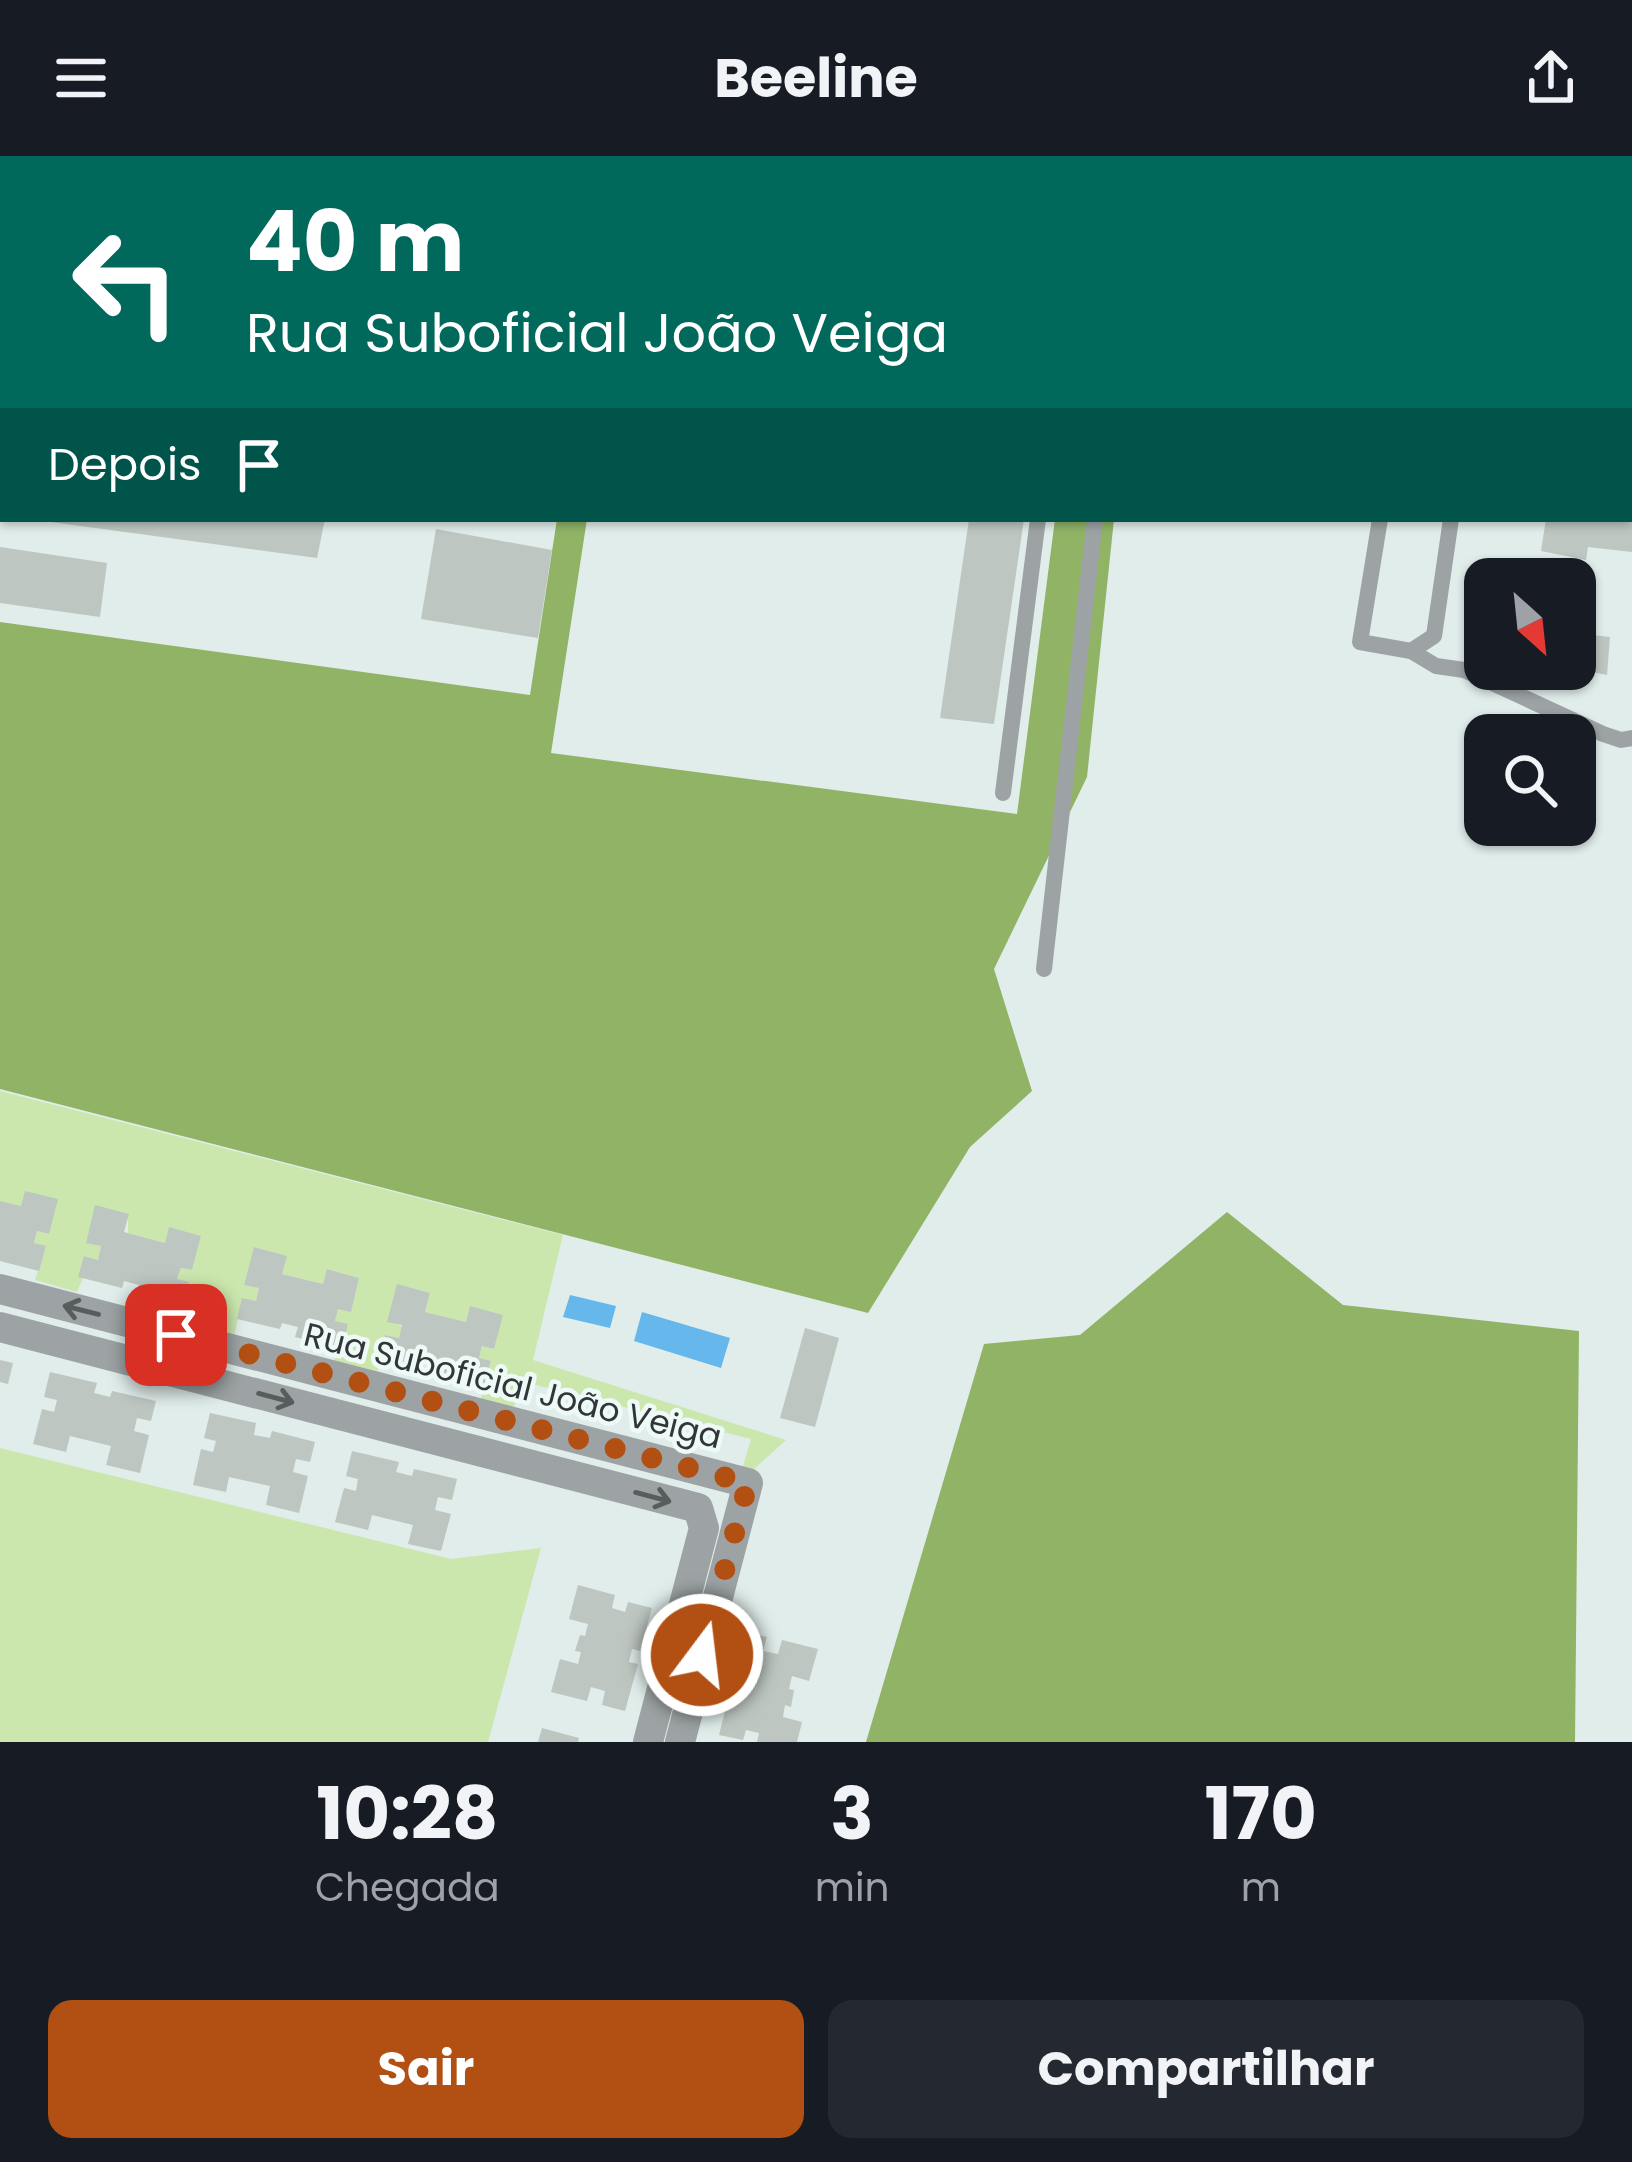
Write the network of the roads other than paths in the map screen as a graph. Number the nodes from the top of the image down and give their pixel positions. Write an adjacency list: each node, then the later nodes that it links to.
1 (1039, 522): 7 (lane)
2 (1095, 522): 8 (lane)
3 (1380, 522): 5 (lane)
4 (1450, 522): 5 (lane)
5 (1411, 651): 6 (lane)
6 (1632, 738)
7 (1003, 793)
8 (1044, 969)
9 (0, 1289): 12 (street, Rua Suboficial João Veiga, one-way to 9)
10 (0, 1327): 11 (street, one-way to 11)
11 (648, 1742)
12 (680, 1742)

